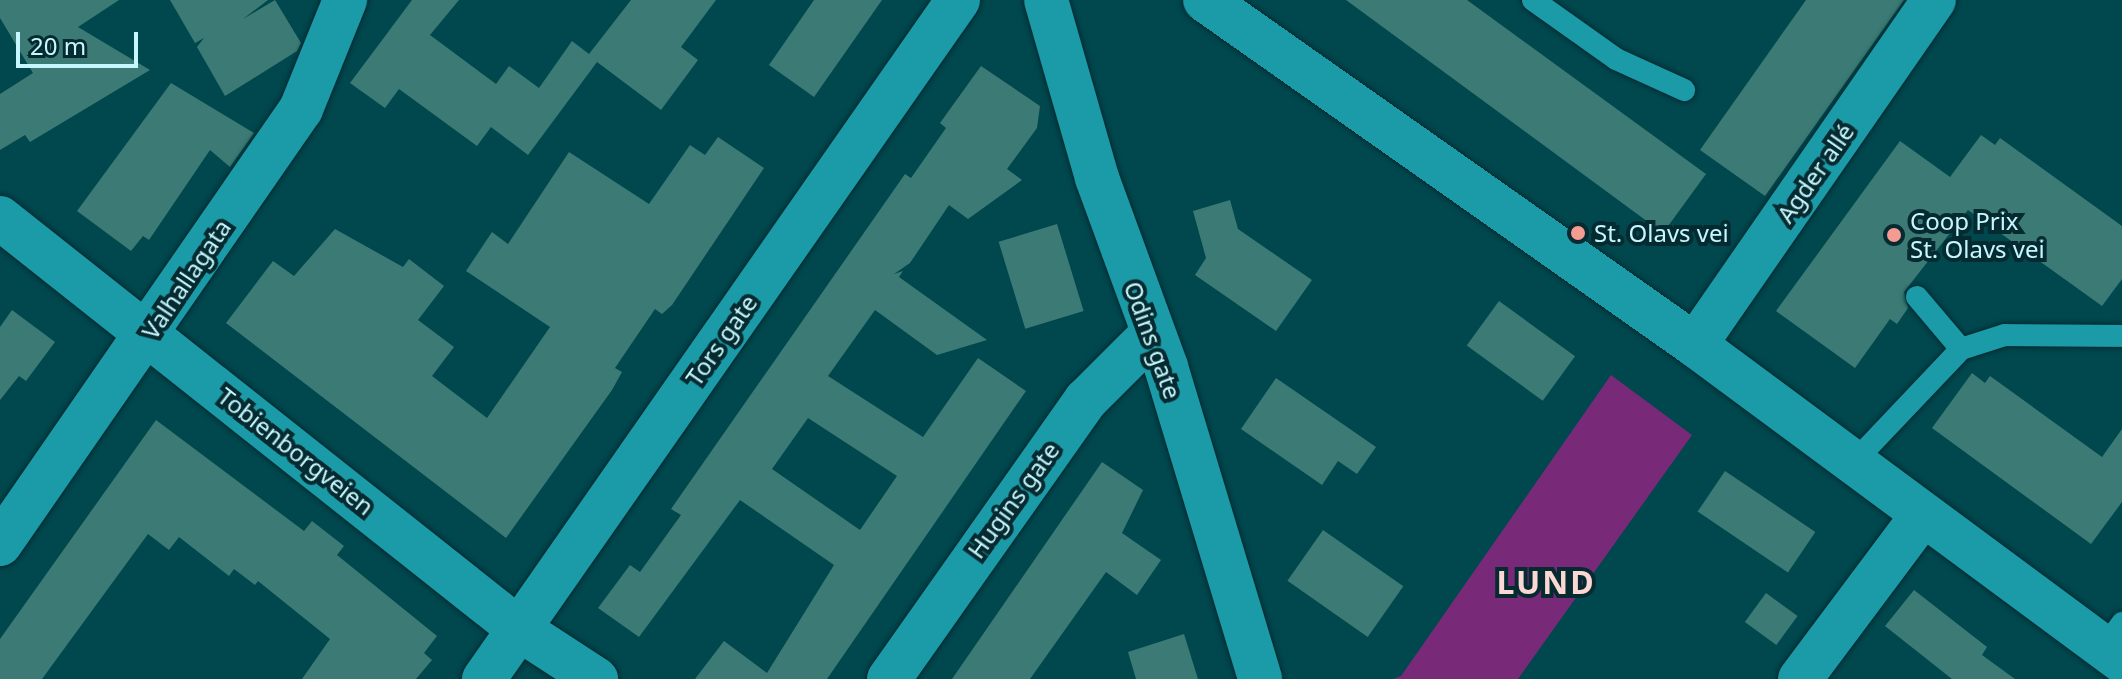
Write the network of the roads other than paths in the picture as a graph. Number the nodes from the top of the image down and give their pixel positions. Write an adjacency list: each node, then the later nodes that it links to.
1 (345, 0): 12 (street, Valhallagata)
2 (958, 0): 18 (street, Tors gate)
3 (1046, 0): 10 (street, Odins gate)
4 (1205, 0): 13 (street)
5 (1533, 0): 7 (lane)
6 (1934, 0): 13 (street, Agder allé)
7 (1684, 90)
8 (0, 218): 12 (street, Tobienborgveien)
9 (1917, 297): 14 (lane)
10 (1152, 334): 22 (street, Hugins gate); 23 (street, Odins gate)
11 (2122, 336): 14 (lane)
12 (147, 337): 17 (street, Valhallagata); 18 (street, Tobienborgveien)
13 (1695, 345): 15 (street)
14 (1961, 349): 15 (lane)
15 (1852, 464): 16 (street)
16 (1922, 516): 19 (street); 24 (street)
17 (0, 544)
18 (519, 629): 20 (street, Tors gate); 21 (street, Tobienborgveien)
19 (2116, 644)
20 (484, 679)
21 (596, 679)
22 (889, 679)
23 (1260, 679)
24 (1800, 679)

